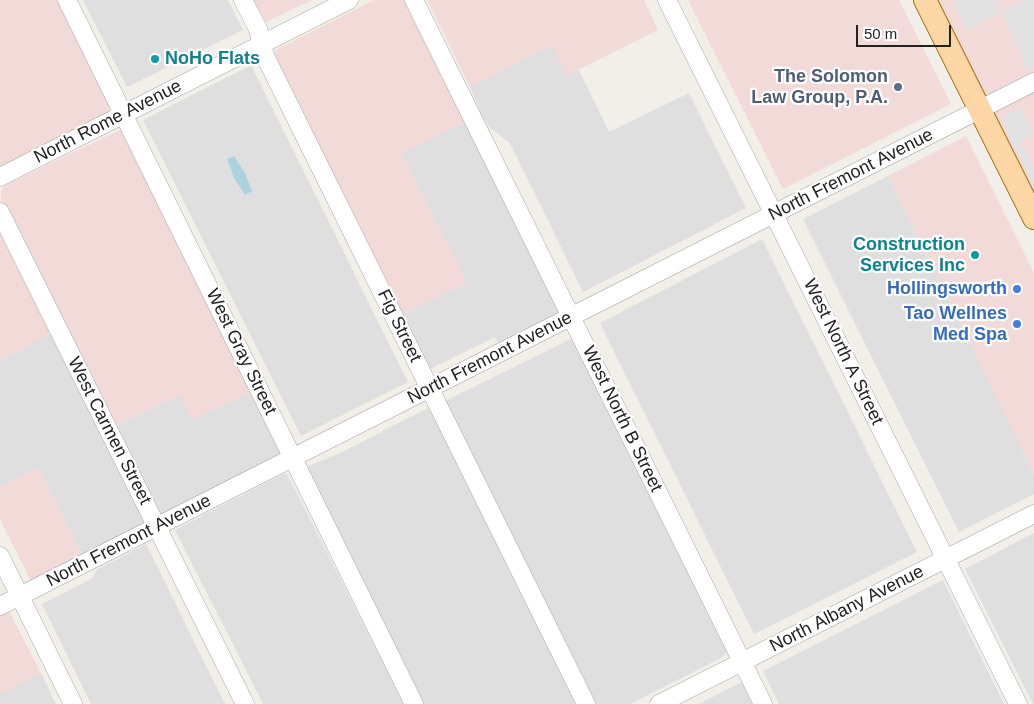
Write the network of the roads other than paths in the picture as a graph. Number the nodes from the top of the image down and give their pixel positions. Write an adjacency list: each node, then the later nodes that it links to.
1 (67, 0): 10 (street, West Gray Street)
2 (243, 0): 7 (street, Fig Street)
3 (349, 0): 7 (street, North Rome Avenue)
4 (414, 0): 15 (street, West North B Street)
5 (667, 0): 13 (street, West North A Street)
6 (925, 0): 9 (main road)
7 (262, 44): 10 (street, North Rome Avenue); 16 (street, Fig Street)
8 (1034, 82): 9 (street, North Fremont Avenue)
9 (980, 110): 13 (street, North Fremont Avenue); 14 (main road)
10 (124, 114): 11 (street, North Rome Avenue); 17 (street, West Gray Street)
11 (0, 177)
12 (0, 212): 19 (street, West Carmen Street)
13 (775, 213): 15 (street, North Fremont Avenue); 21 (street, West North A Street)
14 (1034, 218)
15 (571, 317): 16 (street, North Fremont Avenue); 24 (street, West North B Street)
16 (430, 389): 17 (street, North Fremont Avenue); 28 (street, Fig Street)
17 (293, 458): 19 (street, North Fremont Avenue); 27 (street, West Gray Street)
18 (1034, 514): 21 (street, North Albany Avenue)
19 (157, 527): 22 (street, North Fremont Avenue); 26 (street, West Carmen Street)
20 (0, 556): 22 (street)
21 (946, 558): 24 (street, North Albany Avenue); 31 (street, West North A Street)
22 (20, 596): 23 (street, North Fremont Avenue); 25 (street)
23 (0, 606)
24 (742, 662): 29 (street, North Albany Avenue); 30 (street, West North B Street)
25 (73, 704)
26 (245, 704)
27 (414, 704)
28 (586, 704)
29 (659, 704)
30 (763, 704)
31 (1018, 704)

